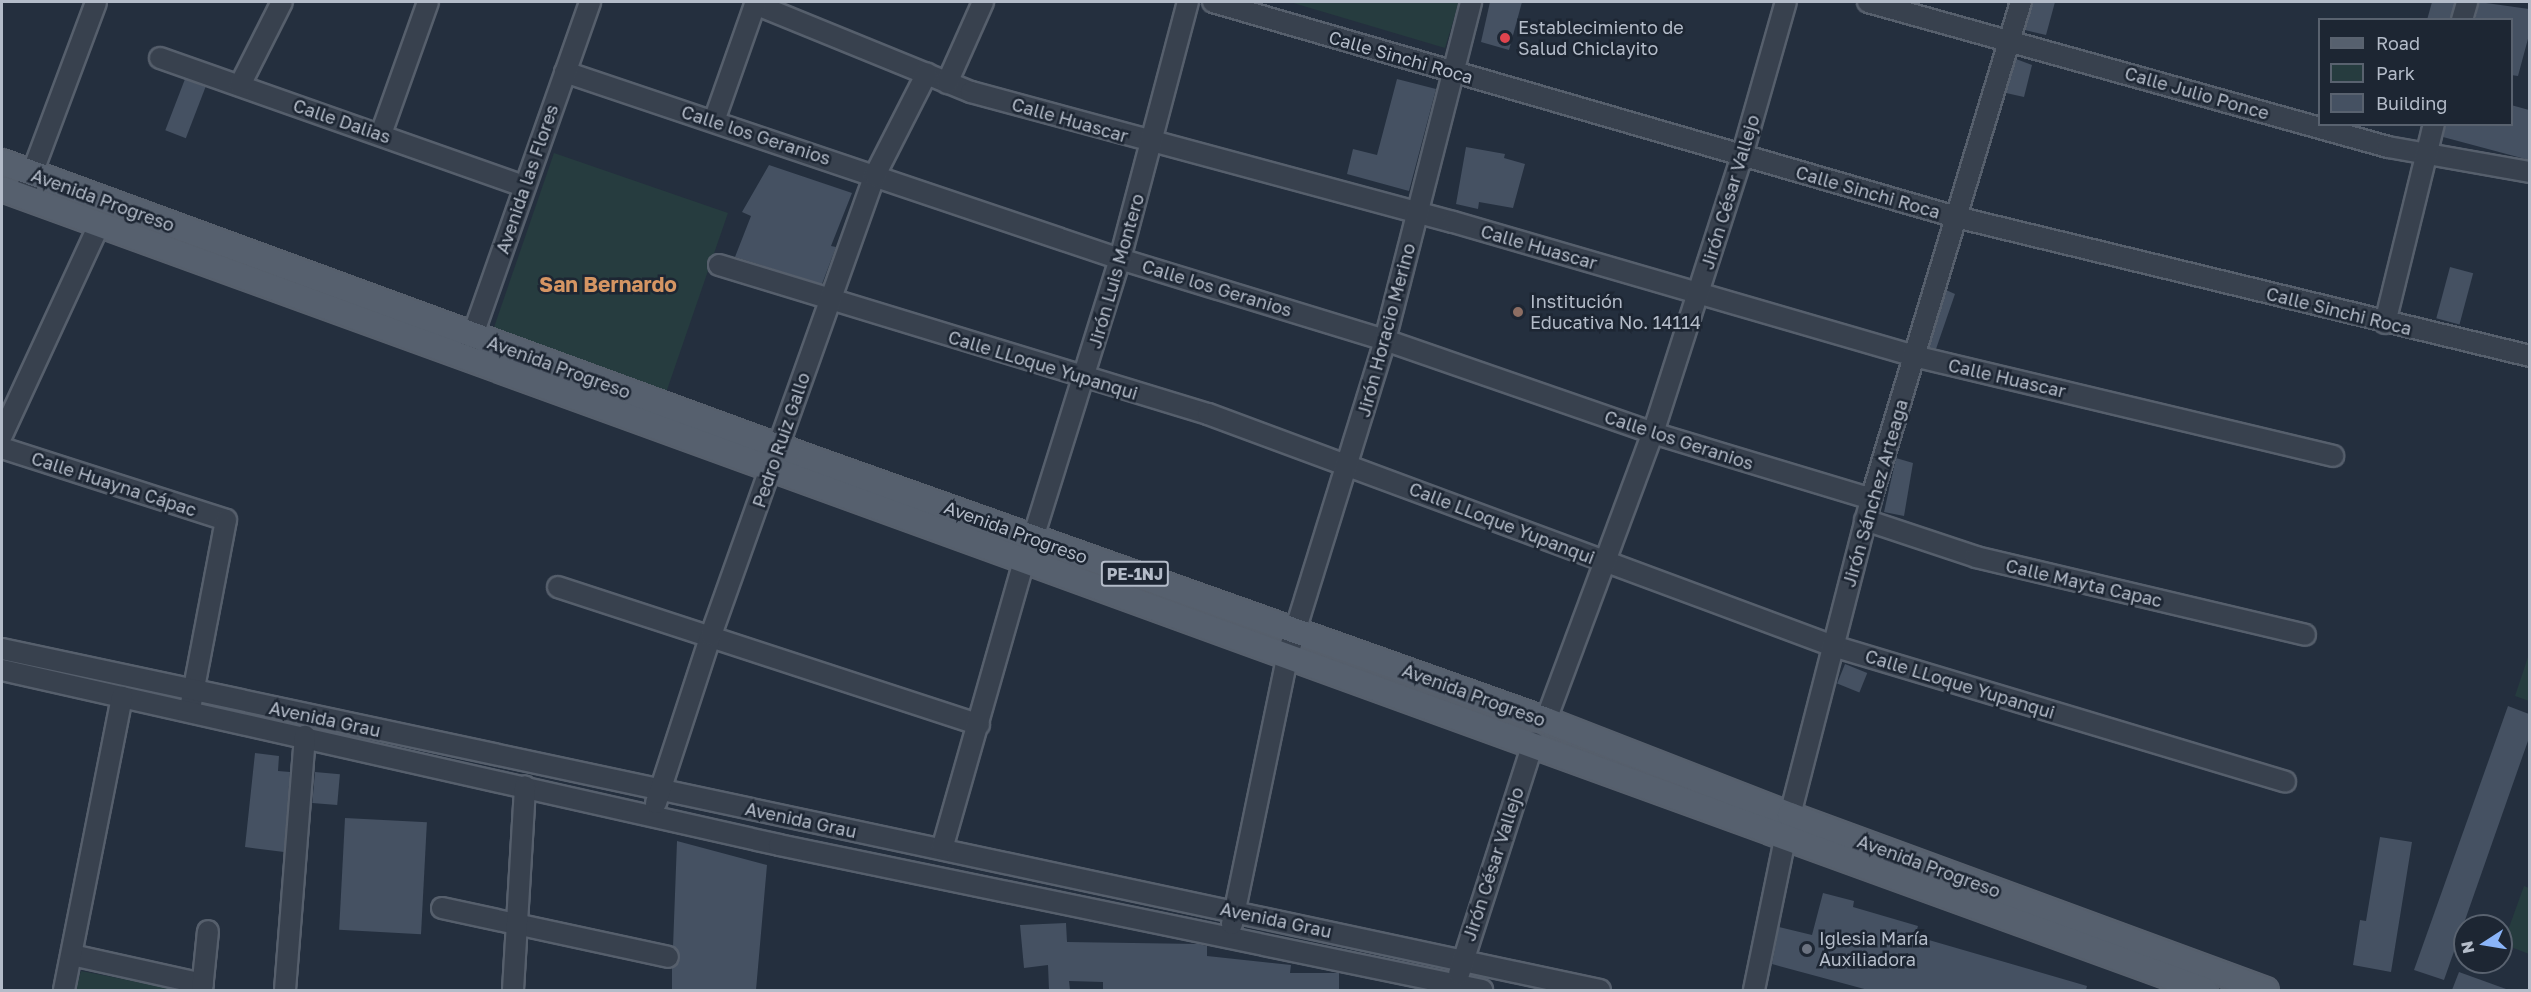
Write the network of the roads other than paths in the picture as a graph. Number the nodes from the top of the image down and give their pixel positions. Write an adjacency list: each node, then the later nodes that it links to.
1 (96, 2): 30 (street)
2 (282, 2): 21 (street)
3 (428, 2): 24 (street)
4 (590, 2): 18 (street, Avenida las Flores)
5 (983, 2): 20 (street)
6 (1188, 2): 25 (street, Jirón Luis Montero)
7 (1213, 2): 17 (street, Calle Sinchi Roca)
8 (1471, 2): 17 (street, Jirón Horacio Merino)
9 (1786, 2): 27 (street, Jirón César Vallejo)
10 (1868, 2): 15 (street, Calle Julio Ponce)
11 (2022, 2): 15 (street, Jirón Sánchez Arteaga)
12 (2467, 2): 14 (street)
13 (756, 3): 19 (street, Calle Huascar); 22 (street)
14 (2463, 18)
15 (2009, 41): 26 (street, Calle Julio Ponce); 35 (street, Jirón Sánchez Arteaga)
16 (160, 58): 21 (street, Calle Dalias)
17 (1451, 71): 27 (street, Calle Sinchi Roca); 34 (street, Jirón Horacio Merino)
18 (565, 72): 22 (street, Calle los Geranios); 32 (street, Avenida las Flores)
19 (927, 74): 20 (street, Calle Huascar); 31 (street, Pedro Ruiz Gallo)
20 (947, 83): 25 (street, Calle Huascar)
21 (240, 85): 24 (street, Calle Dalias)
22 (714, 121): 31 (street, Calle los Geranios)
23 (2434, 126): 26 (street)
24 (381, 134): 32 (street, Calle Dalias)
25 (1152, 144): 34 (street, Calle Huascar); 37 (street, Jirón Luis Montero)
26 (2427, 154): 29 (street, Calle Julio Ponce); 41 (street)
27 (1742, 156): 35 (street, Calle Sinchi Roca); 39 (street, Jirón César Vallejo)
28 (2, 162): 30 (main road, Avenida Progreso / PE-1NJ)
29 (2529, 172)
30 (32, 174): 33 (street); 43 (main road, Avenida Progreso / PE-1NJ)
31 (875, 175): 37 (street, Calle los Geranios); 40 (street, Pedro Ruiz Gallo)
32 (523, 186): 43 (street, Avenida las Flores)
33 (12, 193): 36 (main road, Avenida Progreso / PE-1NJ)
34 (1417, 213): 39 (street, Calle Huascar); 42 (street, Jirón Horacio Merino)
35 (1956, 217): 41 (street, Calle Sinchi Roca); 44 (street, Jirón Sánchez Arteaga)
36 (99, 225): 43 (main road, Avenida Progreso / PE-1NJ); 48 (street)
37 (1120, 259): 42 (street, Calle los Geranios); 46 (street, Jirón Luis Montero)
38 (719, 265): 40 (street, Calle LLoque Yupanqui)
39 (1698, 293): 44 (street, Calle Huascar); 47 (street, Jirón César Vallejo)
40 (830, 301): 46 (street, Calle LLoque Yupanqui); 49 (street, Pedro Ruiz Gallo)
41 (2385, 323): 45 (street, Calle Sinchi Roca)
42 (1385, 340): 47 (street, Calle los Geranios); 52 (street, Jirón Horacio Merino)
43 (469, 347): 49 (main road, Avenida Progreso / PE-1NJ); 53 (main road, Avenida Progreso / PE-1NJ)
44 (1914, 356): 51 (street, Calle Huascar); 54 (street, Jirón Sánchez Arteaga)
45 (2529, 356)
46 (1085, 377): 52 (street, Calle LLoque Yupanqui); 56 (street, Jirón Luis Montero)
47 (1653, 433): 54 (street, Calle los Geranios); 58 (street, Jirón César Vallejo)
48 (2, 435)
49 (779, 447): 53 (street, Pedro Ruiz Gallo); 56 (main road, Avenida Progreso / PE-1NJ)
50 (2, 448): 66 (street, Calle Huayna Cápac)
51 (2333, 456)
52 (1348, 466): 58 (street, Calle LLoque Yupanqui); 62 (street, Jirón Horacio Merino)
53 (771, 470): 57 (main road, Avenida Progreso / PE-1NJ); 60 (street, Pedro Ruiz Gallo)
54 (1871, 500): 55 (street, Jirón Sánchez Arteaga)
55 (1866, 520): 61 (street, Calle Mayta Capac); 63 (street, Jirón Sánchez Arteaga)
56 (1034, 538): 62 (main road, Avenida Progreso / PE-1NJ)
57 (1024, 562): 62 (main road, Avenida Progreso / PE-1NJ); 70 (street)
58 (1607, 563): 63 (street, Calle LLoque Yupanqui); 69 (street, Jirón César Vallejo)
59 (558, 587): 60 (street)
60 (711, 635): 70 (street); 75 (street, Pedro Ruiz Gallo)
61 (2306, 635)
62 (1292, 643): 69 (main road, Avenida Progreso / PE-1NJ); 72 (main road, Avenida Progreso / PE-1NJ); 80 (street, Jirón Horacio Merino)
63 (1833, 646): 73 (street, Calle LLoque Yupanqui); 77 (street, Jirón Sánchez Arteaga)
64 (2, 649): 66 (street, Avenida Grau)
65 (2, 670): 67 (street, Avenida Grau)
66 (194, 692): 68 (street); 75 (street, Avenida Grau)
67 (122, 697): 68 (street, Avenida Grau); 84 (street)
68 (189, 712): 71 (street, Avenida Grau)
69 (1546, 720): 77 (main road, Avenida Progreso / PE-1NJ)
70 (979, 725): 78 (street)
71 (305, 736): 74 (street, Avenida Grau); 90 (street)
72 (1533, 743): 77 (main road, Avenida Progreso / PE-1NJ); 86 (street, Jirón César Vallejo)
73 (2285, 782)
74 (525, 786): 76 (street, Avenida Grau); 81 (street)
75 (658, 790): 76 (street, Pedro Ruiz Gallo); 78 (street, Avenida Grau)
76 (653, 814): 83 (street, Avenida Grau)
77 (1788, 825): 94 (street, Jirón Sánchez Arteaga); 95 (main road, Avenida Progreso / PE-1NJ); 96 (main road, Avenida Progreso / PE-1NJ)
78 (942, 849): 80 (street, Avenida Grau)
79 (441, 908): 81 (street)
80 (1235, 910): 83 (street, Jirón Horacio Merino); 86 (street, Avenida Grau)
81 (517, 924): 85 (street); 91 (street)
82 (208, 931): 88 (street)
83 (1229, 938): 87 (street, Avenida Grau)
84 (72, 955): 88 (street); 89 (street)
85 (668, 957)
86 (1461, 960): 87 (street, Jirón César Vallejo); 93 (street, Avenida Grau)
87 (1457, 985): 92 (street, Avenida Grau)
88 (203, 987)
89 (64, 990)
90 (285, 990)
91 (513, 990)
92 (1482, 990)
93 (1600, 990)
94 (1754, 990)
95 (2205, 990)
96 (2266, 990)

